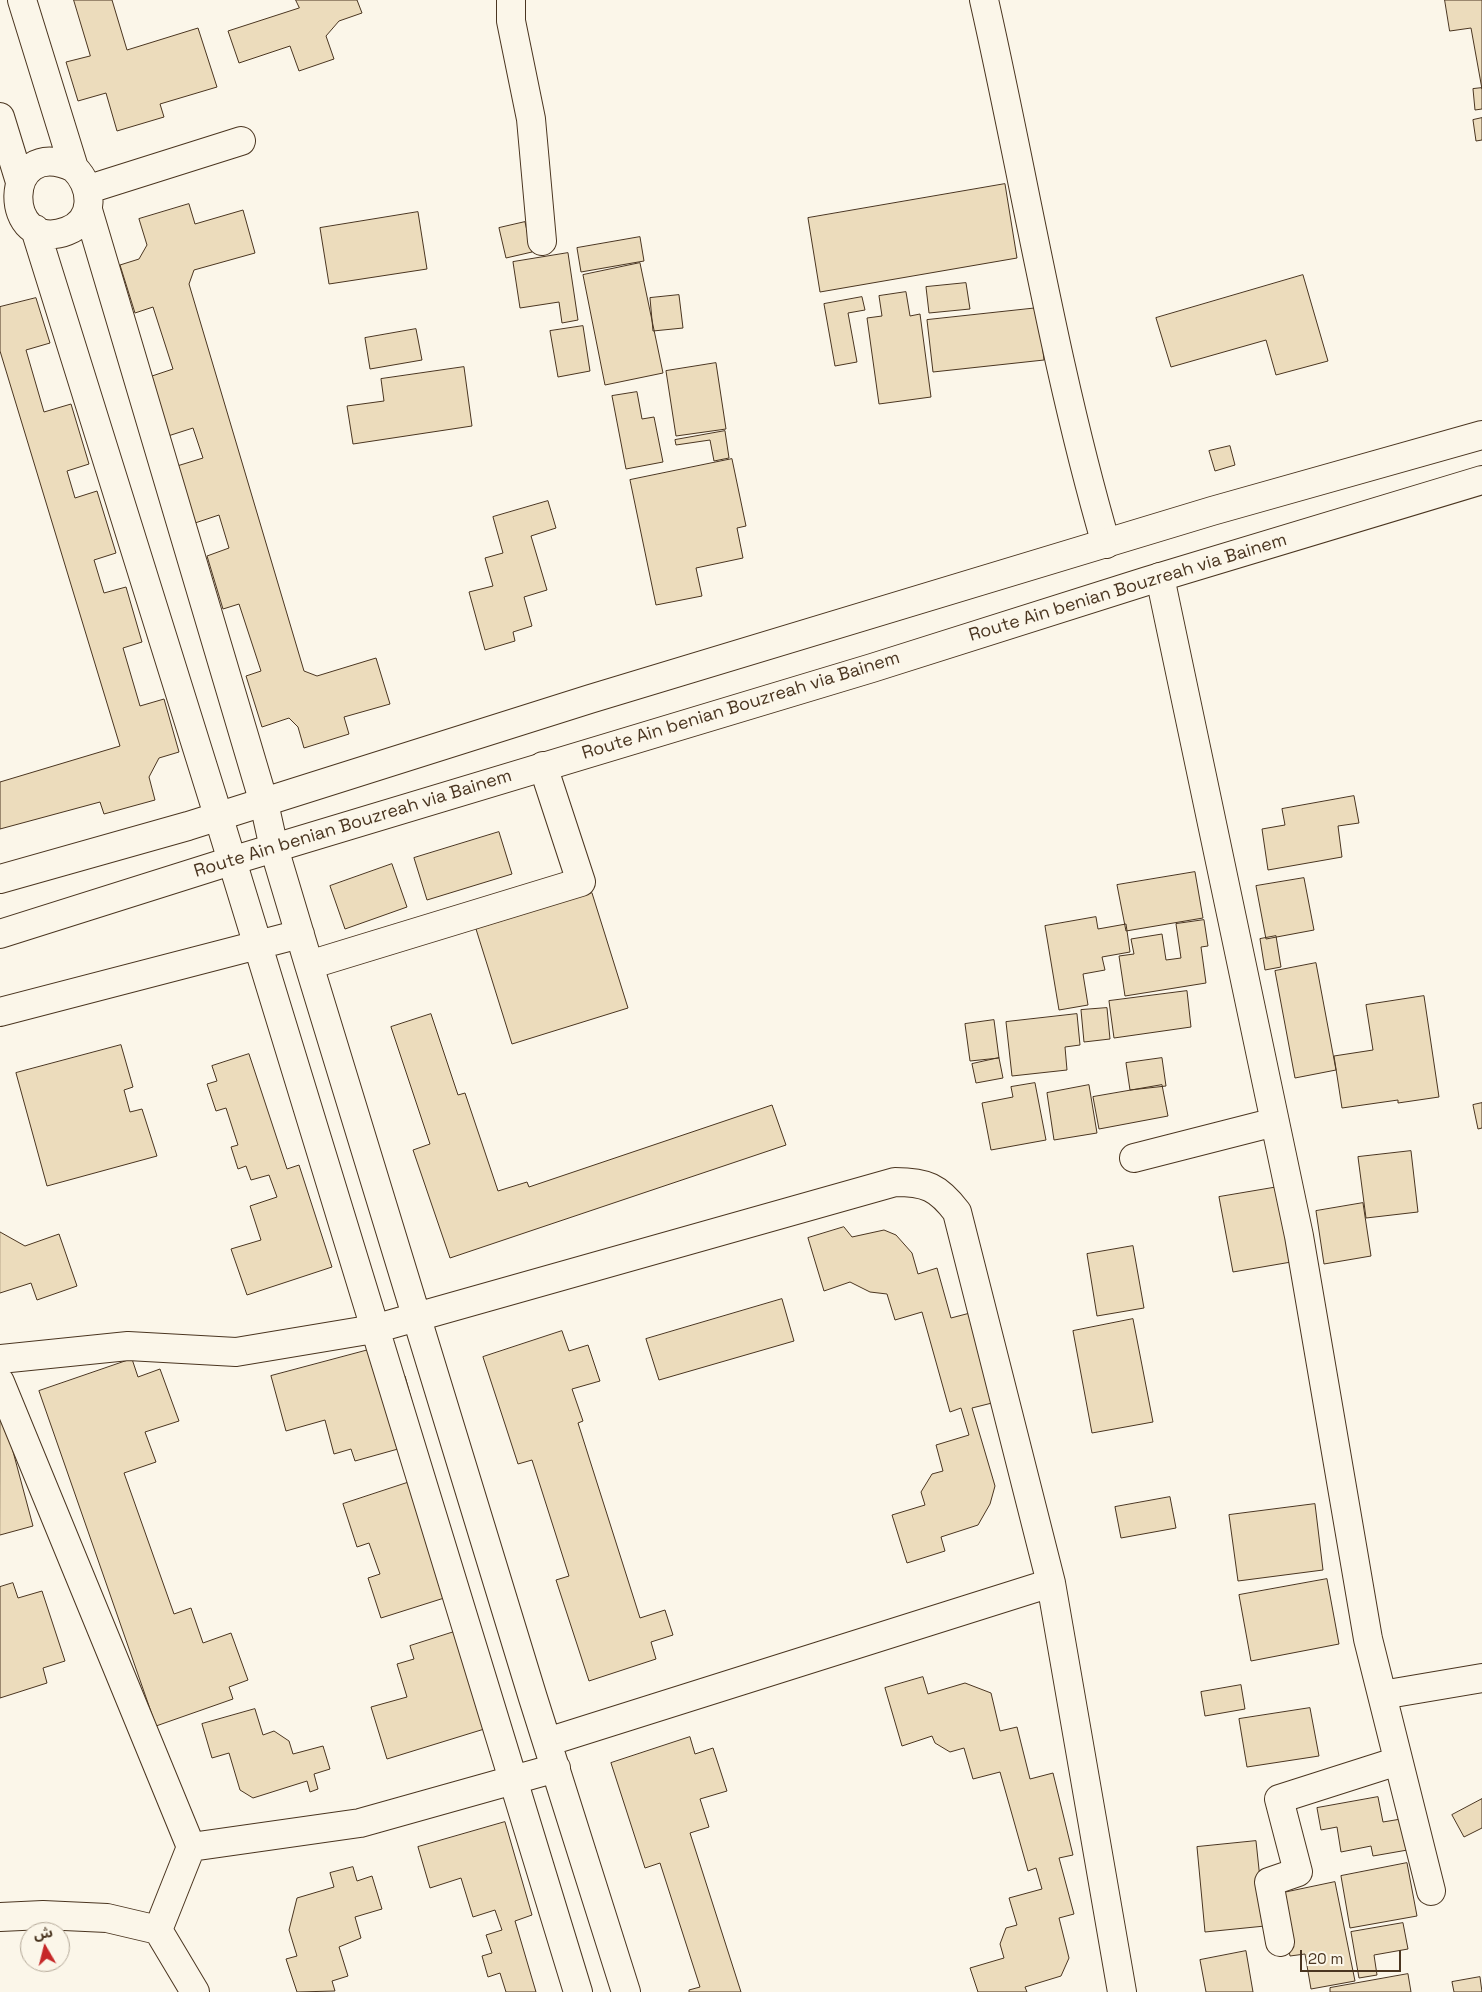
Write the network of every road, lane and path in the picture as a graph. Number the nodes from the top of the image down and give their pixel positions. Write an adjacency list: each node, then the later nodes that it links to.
1 (22, 0): 6 (street)
2 (512, 0): 9 (street)
3 (984, 0): 12 (street)
4 (0, 117): 7 (street)
5 (241, 141): 6 (street)
6 (84, 189): 7 (street); 8 (street); 15 (street)
7 (13, 200): 8 (street)
8 (35, 230): 16 (street)
9 (542, 241)
10 (1482, 435): 12 (street)
11 (1482, 480): 13 (street, Route Ain benian Bouzreah via Bainem)
12 (1106, 544): 15 (street)
13 (1160, 577): 14 (street, Route Ain benian Bouzreah via Bainem); 25 (street)
14 (543, 766): 17 (street, Route Ain benian Bouzreah via Bainem); 23 (street)
15 (264, 803): 16 (street); 17 (street)
16 (218, 815): 18 (street); 19 (street)
17 (274, 848): 18 (street, Route Ain benian Bouzreah via Bainem); 21 (street)
18 (231, 861): 20 (street, Route Ain benian Bouzreah via Bainem); 22 (street)
19 (0, 880)
20 (0, 934)
21 (300, 934): 22 (street); 23 (street)
22 (257, 946): 24 (street); 28 (street)
23 (309, 965): 27 (street)
24 (0, 1012)
25 (1275, 1122): 26 (street); 33 (street)
26 (1134, 1158)
27 (416, 1317): 28 (street); 31 (street); 34 (street)
28 (374, 1329): 29 (street); 35 (street)
29 (0, 1360)
30 (0, 1382): 40 (street)
31 (1051, 1583): 36 (street); 48 (street)
32 (1482, 1678): 33 (street)
33 (1382, 1695): 37 (street)
34 (533, 1698): 35 (street); 36 (street)
35 (492, 1712): 39 (street)
36 (547, 1742): 38 (street)
37 (1398, 1761): 41 (street); 44 (street)
38 (556, 1768): 39 (street); 47 (street)
39 (514, 1781): 40 (street); 46 (street)
40 (191, 1847): 43 (street)
41 (1431, 1891)
42 (0, 1917): 43 (street)
43 (158, 1930): 45 (street)
44 (1280, 1942)
45 (195, 1992)
46 (578, 1992)
47 (626, 1992)
48 (1122, 1992)

